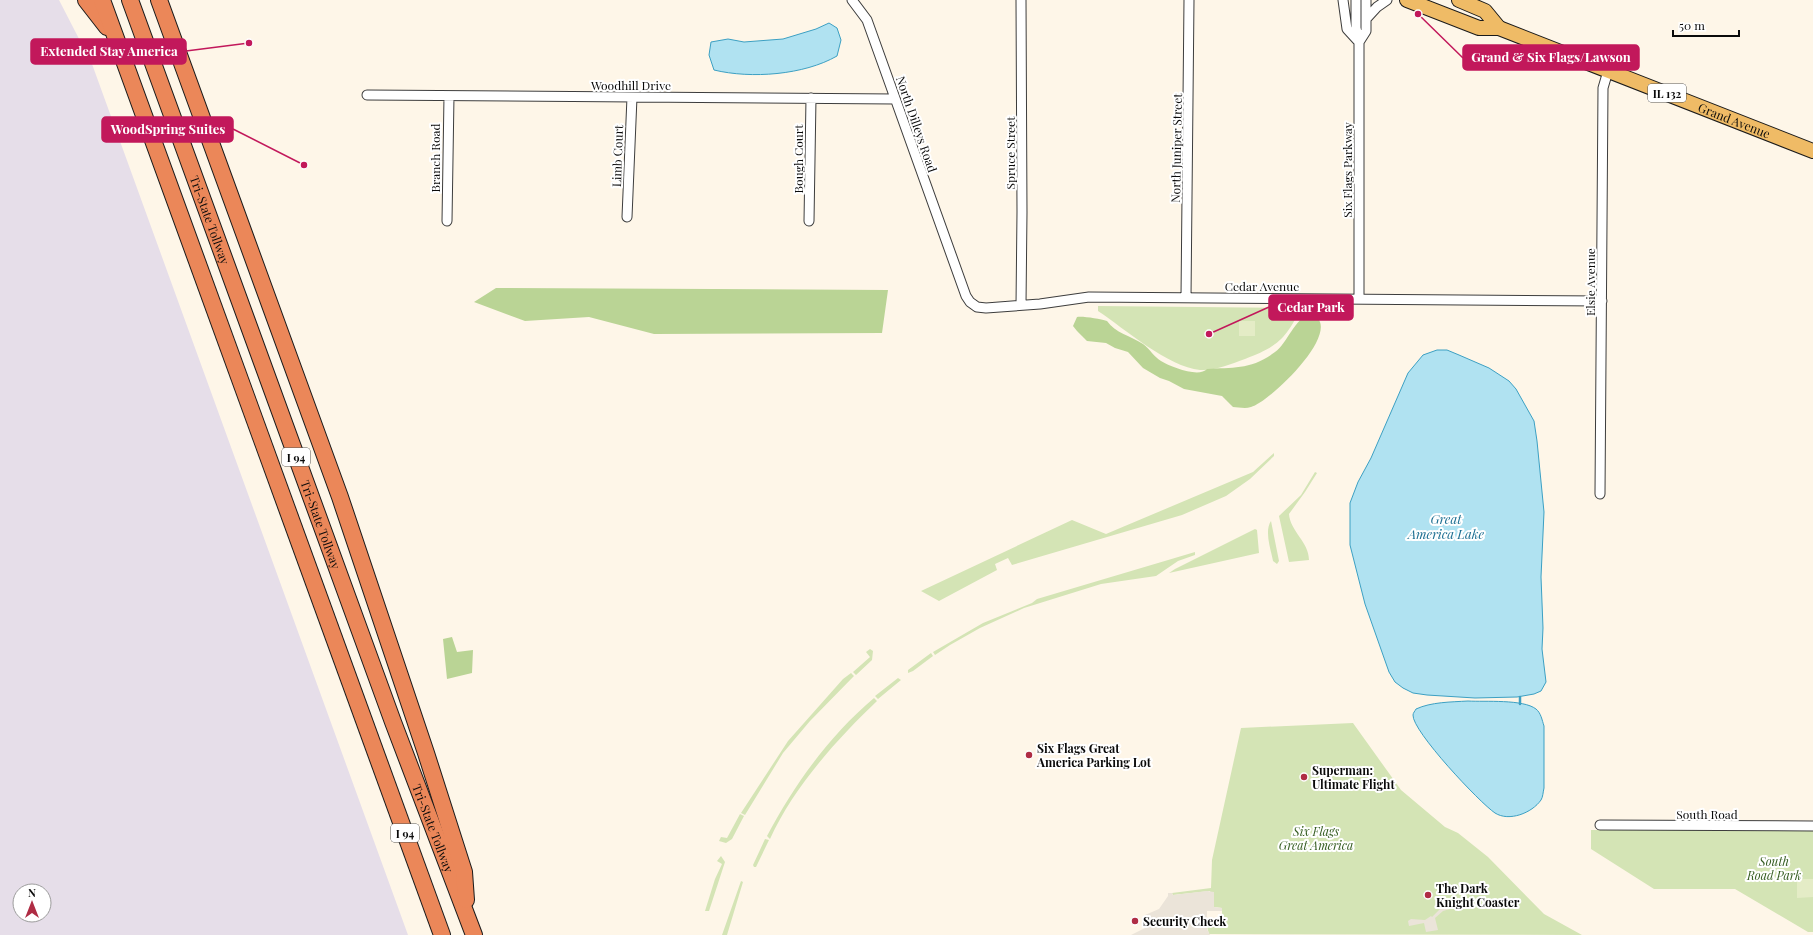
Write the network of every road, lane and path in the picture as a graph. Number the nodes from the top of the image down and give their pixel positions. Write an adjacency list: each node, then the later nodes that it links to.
1 (86, 0): 16 (highway)
2 (102, 0): 16 (highway, I 94)
3 (130, 0): 36 (highway, Tri-State Tollway / I 94)
4 (159, 0): 36 (highway)
5 (852, 0): 23 (street, North Dilleys Road)
6 (1021, 0): 32 (street, Spruce Street)
7 (1189, 0): 29 (street, North Juniper Street)
8 (1343, 0): 17 (street)
9 (1356, 0): 17 (street, Six Flags Parkway)
10 (1366, 0): 14 (street, Six Flags Parkway)
11 (1387, 0): 14 (street)
12 (1407, 0): 15 (main road, Grand Avenue / IL 132)
13 (1458, 0): 15 (main road, Grand Avenue / IL 132)
14 (1366, 19): 17 (street, Six Flags Parkway)
15 (1499, 28): 18 (main road, Grand Avenue / IL 132)
16 (114, 37): 37 (highway, I 94)
17 (1359, 42): 30 (street, Six Flags Parkway)
18 (1608, 71): 24 (main road, Grand Avenue / IL 132); 31 (street, Elsie Avenue)
19 (367, 95): 20 (street, Woodhill Drive)
20 (448, 96): 21 (street, Woodhill Drive); 26 (street, Branch Road)
21 (632, 97): 22 (street, Woodhill Drive); 25 (street, Limb Court)
22 (811, 98): 23 (street, Woodhill Drive); 27 (street, Bough Court)
23 (895, 99): 28 (street, North Dilleys Road)
24 (1813, 151)
25 (627, 217)
26 (447, 221)
27 (809, 221)
28 (952, 260): 32 (street, Cedar Avenue)
29 (1186, 297): 30 (street, Cedar Avenue); 32 (street, Cedar Avenue)
30 (1359, 298): 31 (street, Cedar Avenue)
31 (1602, 301): 33 (street, Elsie Avenue)
32 (1021, 306)
33 (1600, 494)
34 (1600, 825): 35 (street, South Road)
35 (1813, 826)
36 (466, 913): 38 (highway, Tri-State Tollway / I 94)
37 (442, 935)
38 (474, 935)

